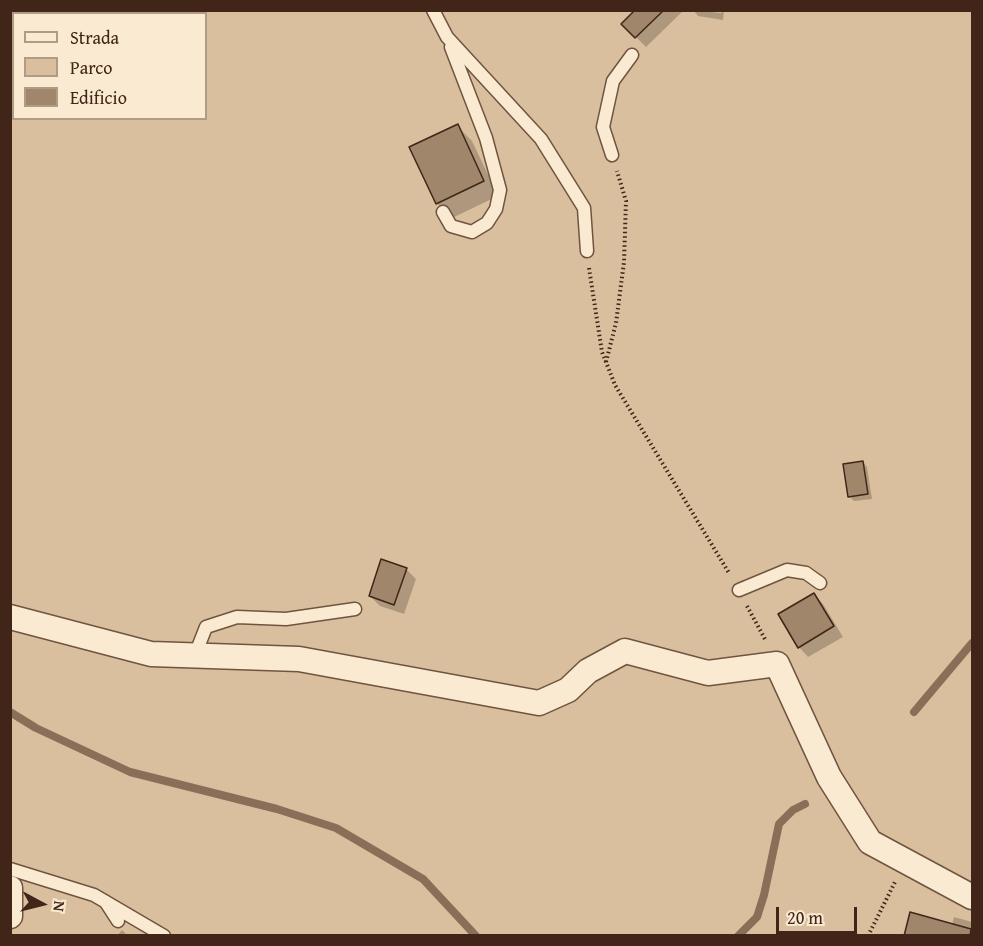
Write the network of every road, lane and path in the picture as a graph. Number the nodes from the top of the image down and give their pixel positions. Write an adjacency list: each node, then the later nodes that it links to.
1 (433, 10): 2 (lane)
2 (447, 37): 5 (lane); 6 (lane)
3 (632, 55): 4 (lane)
4 (612, 155): 7 (path)
5 (443, 212)
6 (587, 251): 7 (path)
7 (606, 363): 9 (path)
8 (820, 583): 9 (lane)
9 (739, 590): 13 (path)
10 (355, 609): 12 (lane)
11 (10, 617): 12 (street)
12 (195, 655): 13 (street)
13 (777, 664): 14 (street)
14 (905, 861): 17 (street); 22 (path)
15 (10, 870): 18 (lane)
16 (10, 888): 19 (street)
17 (972, 897)
18 (104, 900): 20 (lane); 21 (lane)
19 (10, 916)
20 (118, 921)
21 (164, 936)
22 (868, 936)

